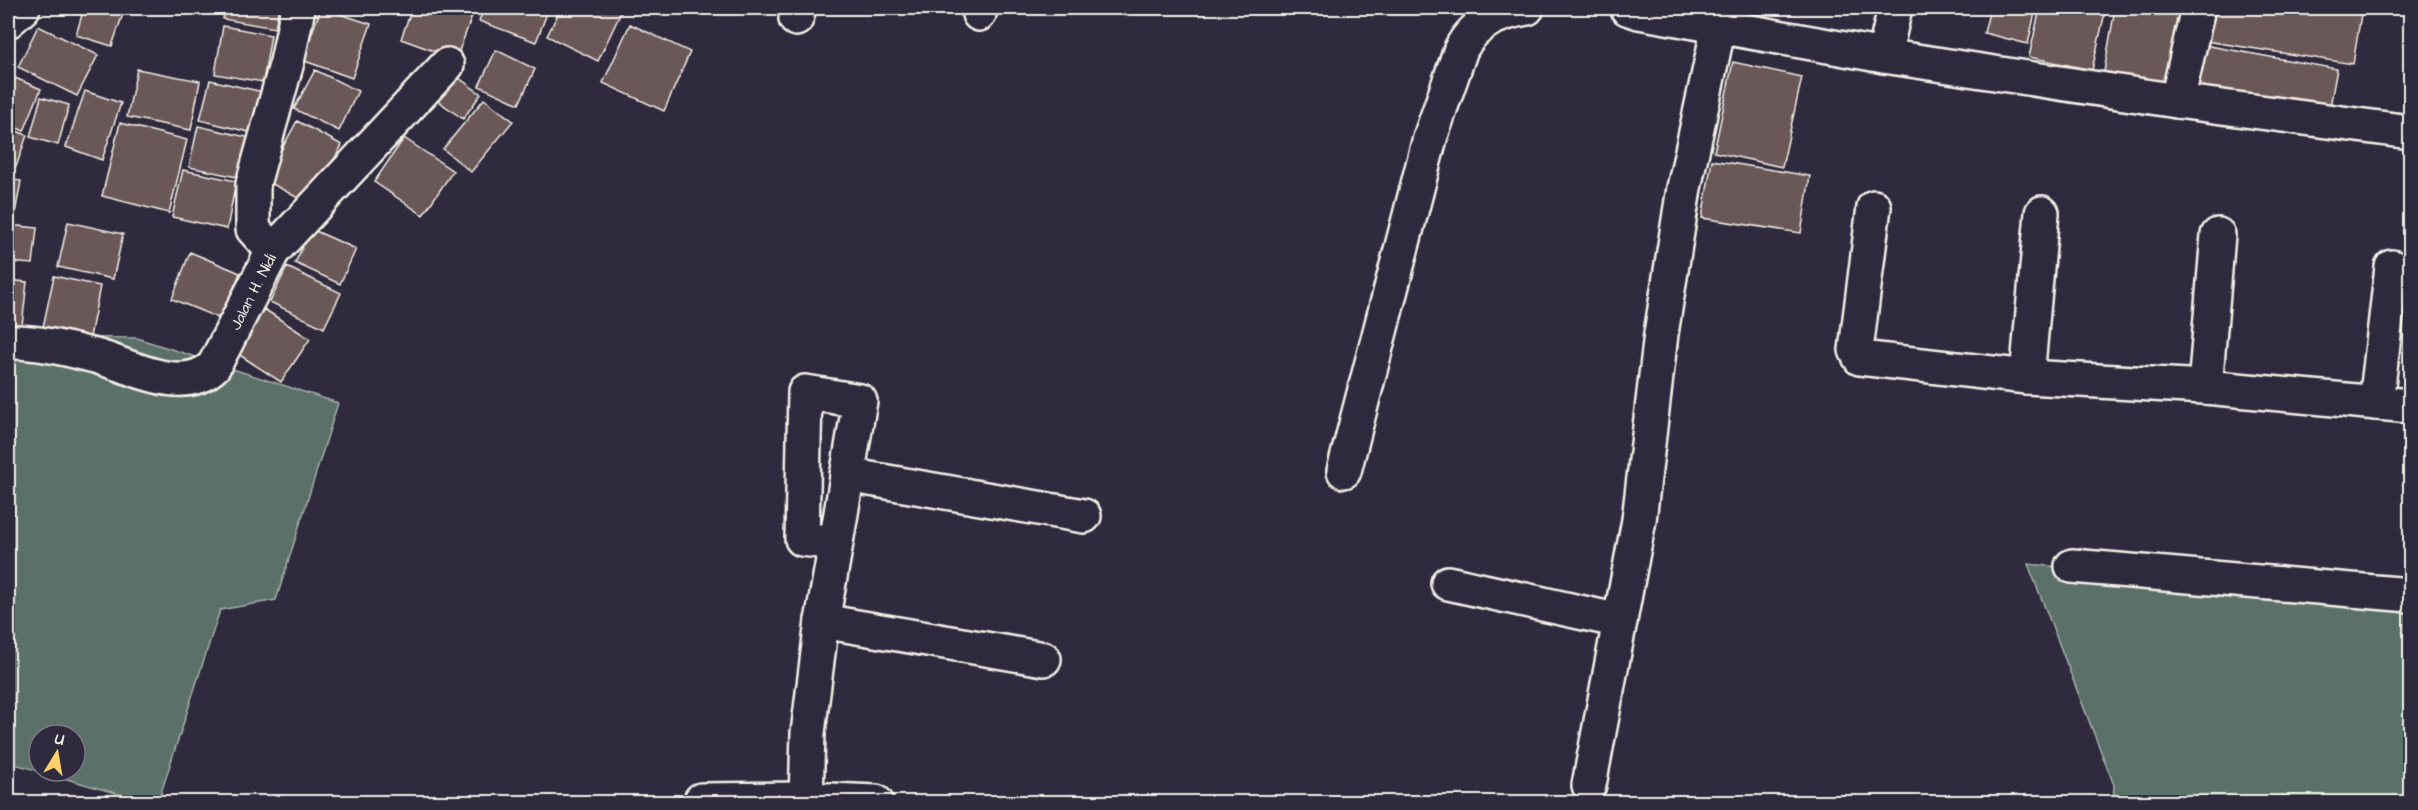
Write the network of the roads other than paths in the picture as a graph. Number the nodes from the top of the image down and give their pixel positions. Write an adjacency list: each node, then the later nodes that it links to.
1 (23, 8): 7 (street)
2 (298, 8): 16 (street)
3 (1527, 8): 23 (street)
4 (1627, 8): 8 (street)
5 (1895, 8): 9 (street)
6 (2198, 8): 11 (street)
7 (8, 21)
8 (1719, 26): 9 (street); 31 (street)
9 (1884, 56): 11 (street)
10 (447, 65): 16 (street, Jalan H. Nidi)
11 (2177, 101): 12 (street)
12 (2410, 132)
13 (1874, 207): 19 (street)
14 (2042, 213): 19 (street)
15 (2218, 235): 20 (street)
16 (273, 251): 18 (street, Jalan H. Nidi)
17 (2392, 267): 21 (street)
18 (8, 342)
19 (2027, 377): 20 (street)
20 (2205, 387): 21 (street)
21 (2376, 403): 22 (street)
22 (2410, 406)
23 (1344, 471)
24 (847, 475): 25 (street); 26 (street); 26 (street)
25 (1084, 516)
26 (836, 543): 30 (street)
27 (2072, 566): 29 (street)
28 (1448, 583): 31 (street)
29 (2410, 595)
30 (822, 621): 32 (street); 34 (street)
31 (1620, 621): 33 (street)
32 (1044, 658)
33 (1589, 785)
34 (806, 799): 35 (street); 36 (street)
35 (701, 801)
36 (876, 802)

